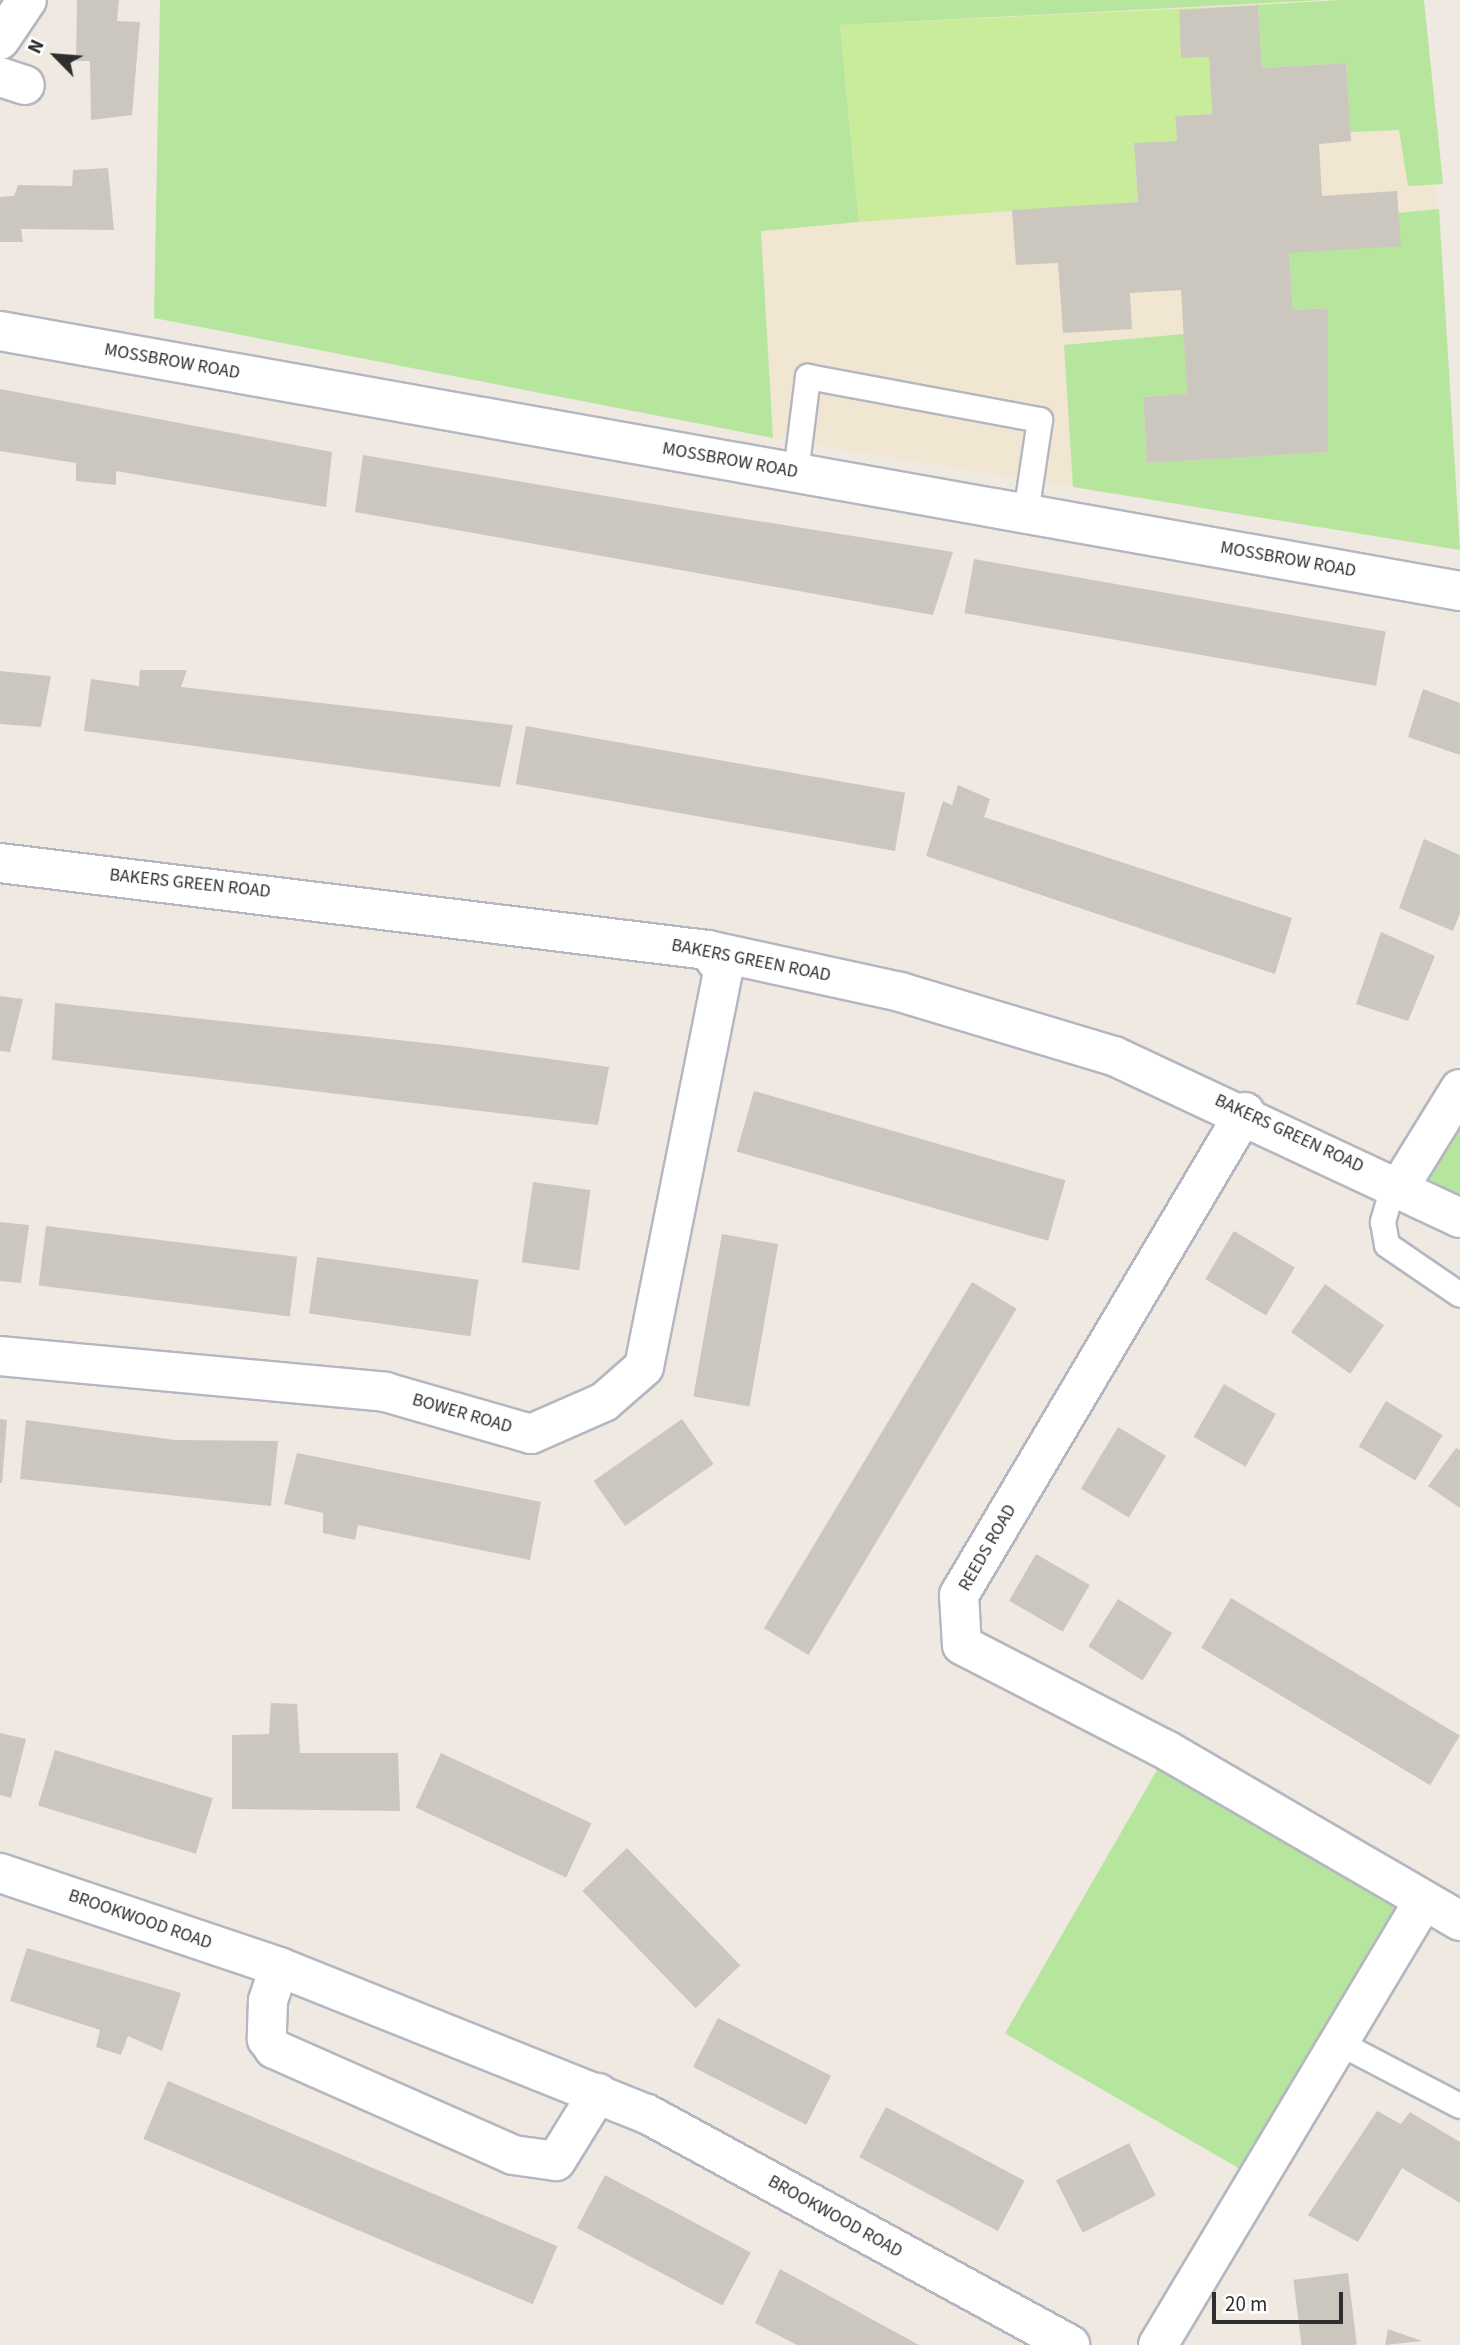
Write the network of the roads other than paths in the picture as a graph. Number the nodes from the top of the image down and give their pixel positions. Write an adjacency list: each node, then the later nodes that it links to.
1 (27, 0): 2 (street)
2 (5, 57)
3 (0, 331): 4 (street, MOSSBROW ROAD)
4 (796, 473): 5 (street, MOSSBROW ROAD); 5 (lane)
5 (1026, 513): 6 (street, MOSSBROW ROAD)
6 (1460, 591)
7 (0, 863): 8 (street, BAKERS GREEN ROAD)
8 (708, 950): 10 (street, BAKERS GREEN ROAD); 14 (street, BOWER ROAD)
9 (1460, 1089): 11 (street)
10 (1245, 1112): 11 (street, BAKERS GREEN ROAD); 16 (street, REEDS ROAD)
11 (1397, 1184): 12 (street, BAKERS GREEN ROAD); 13 (lane)
12 (1460, 1218)
13 (1460, 1295)
14 (0, 1356)
15 (0, 1872): 18 (street, BROOKWOOD ROAD)
16 (1424, 1900): 17 (street, REEDS ROAD); 19 (street)
17 (1460, 1922)
18 (279, 1967): 20 (street, BROOKWOOD ROAD); 20 (street)
19 (1339, 2043): 21 (lane); 24 (street)
20 (598, 2093): 22 (street, BROOKWOOD ROAD)
21 (1460, 2106)
22 (1021, 2331): 23 (street, BROOKWOOD ROAD)
23 (1070, 2345)
24 (1158, 2345)

